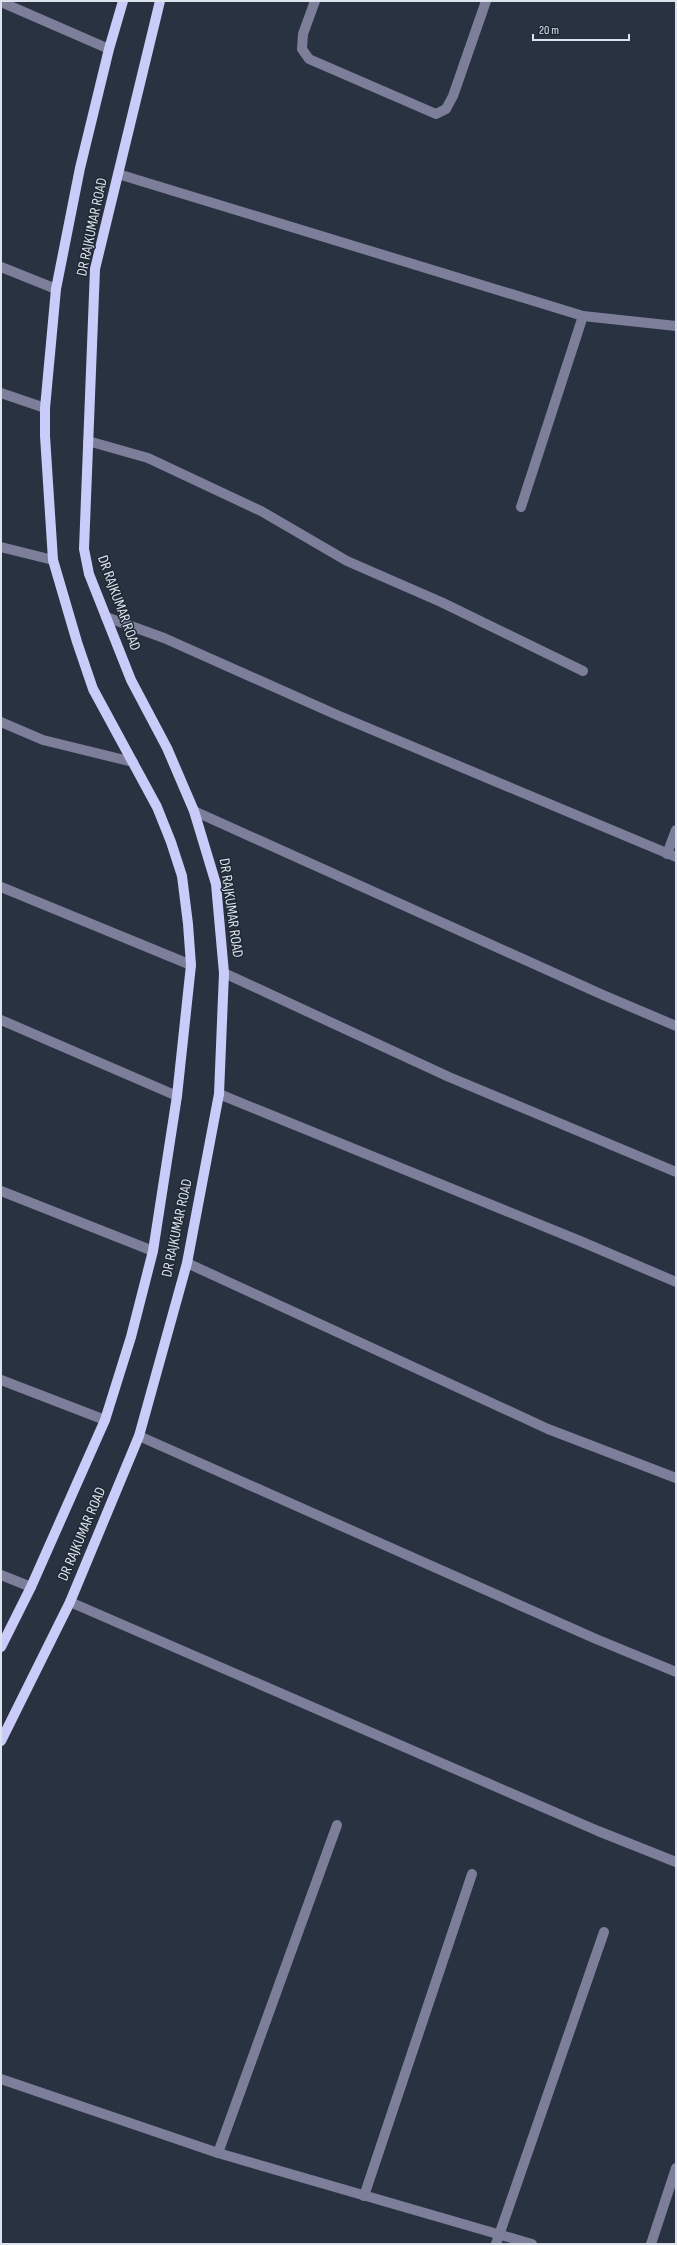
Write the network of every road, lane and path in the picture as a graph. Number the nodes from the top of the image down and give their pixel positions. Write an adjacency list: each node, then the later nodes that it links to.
1 (123, 1): 6 (main road, DR RAJKUMAR ROAD)
2 (160, 1): 7 (main road, DR RAJKUMAR ROAD)
3 (315, 1): 4 (street)
4 (486, 1)
5 (1, 2): 6 (street)
6 (108, 49): 9 (main road, DR RAJKUMAR ROAD)
7 (118, 174): 10 (street); 14 (main road, DR RAJKUMAR ROAD)
8 (1, 267): 9 (street)
9 (56, 289): 13 (main road, DR RAJKUMAR ROAD)
10 (583, 316): 11 (street); 15 (street)
11 (676, 326)
12 (1, 393): 13 (street)
13 (45, 408): 17 (main road, DR RAJKUMAR ROAD)
14 (88, 441): 18 (main road, DR RAJKUMAR ROAD); 19 (street)
15 (521, 507)
16 (1, 547): 17 (street)
17 (53, 560): 21 (main road, DR RAJKUMAR ROAD)
18 (106, 616): 22 (main road, DR RAJKUMAR ROAD); 24 (street)
19 (583, 671)
20 (1, 722): 21 (street)
21 (133, 762): 26 (main road, DR RAJKUMAR ROAD)
22 (194, 811): 27 (main road, DR RAJKUMAR ROAD); 29 (street)
23 (676, 830): 24 (street)
24 (671, 855)
25 (1, 887): 26 (street)
26 (191, 965): 31 (main road, DR RAJKUMAR ROAD)
27 (224, 973): 30 (main road, DR RAJKUMAR ROAD); 32 (street)
28 (1, 1020): 31 (street)
29 (676, 1026)
30 (219, 1094): 35 (main road, DR RAJKUMAR ROAD); 36 (street)
31 (177, 1096): 34 (main road, DR RAJKUMAR ROAD)
32 (676, 1172)
33 (1, 1190): 34 (street)
34 (153, 1251): 38 (main road, DR RAJKUMAR ROAD)
35 (187, 1263): 39 (main road, DR RAJKUMAR ROAD); 40 (street)
36 (676, 1282)
37 (1, 1380): 38 (street)
38 (105, 1420): 42 (main road, DR RAJKUMAR ROAD)
39 (139, 1436): 43 (main road, DR RAJKUMAR ROAD); 45 (street)
40 (676, 1478)
41 (1, 1575): 42 (street)
42 (31, 1587): 44 (main road, DR RAJKUMAR ROAD)
43 (70, 1602): 46 (main road, DR RAJKUMAR ROAD); 48 (street)
44 (1, 1647)
45 (676, 1672)
46 (1, 1741)
47 (337, 1825): 52 (street)
48 (676, 1862)
49 (472, 1874): 54 (street)
50 (604, 1932): 55 (street)
51 (1, 2079): 52 (street)
52 (218, 2153): 54 (street)
53 (676, 2168): 57 (street)
54 (364, 2196): 55 (street)
55 (497, 2240): 56 (street)
56 (532, 2244)
57 (651, 2244)

